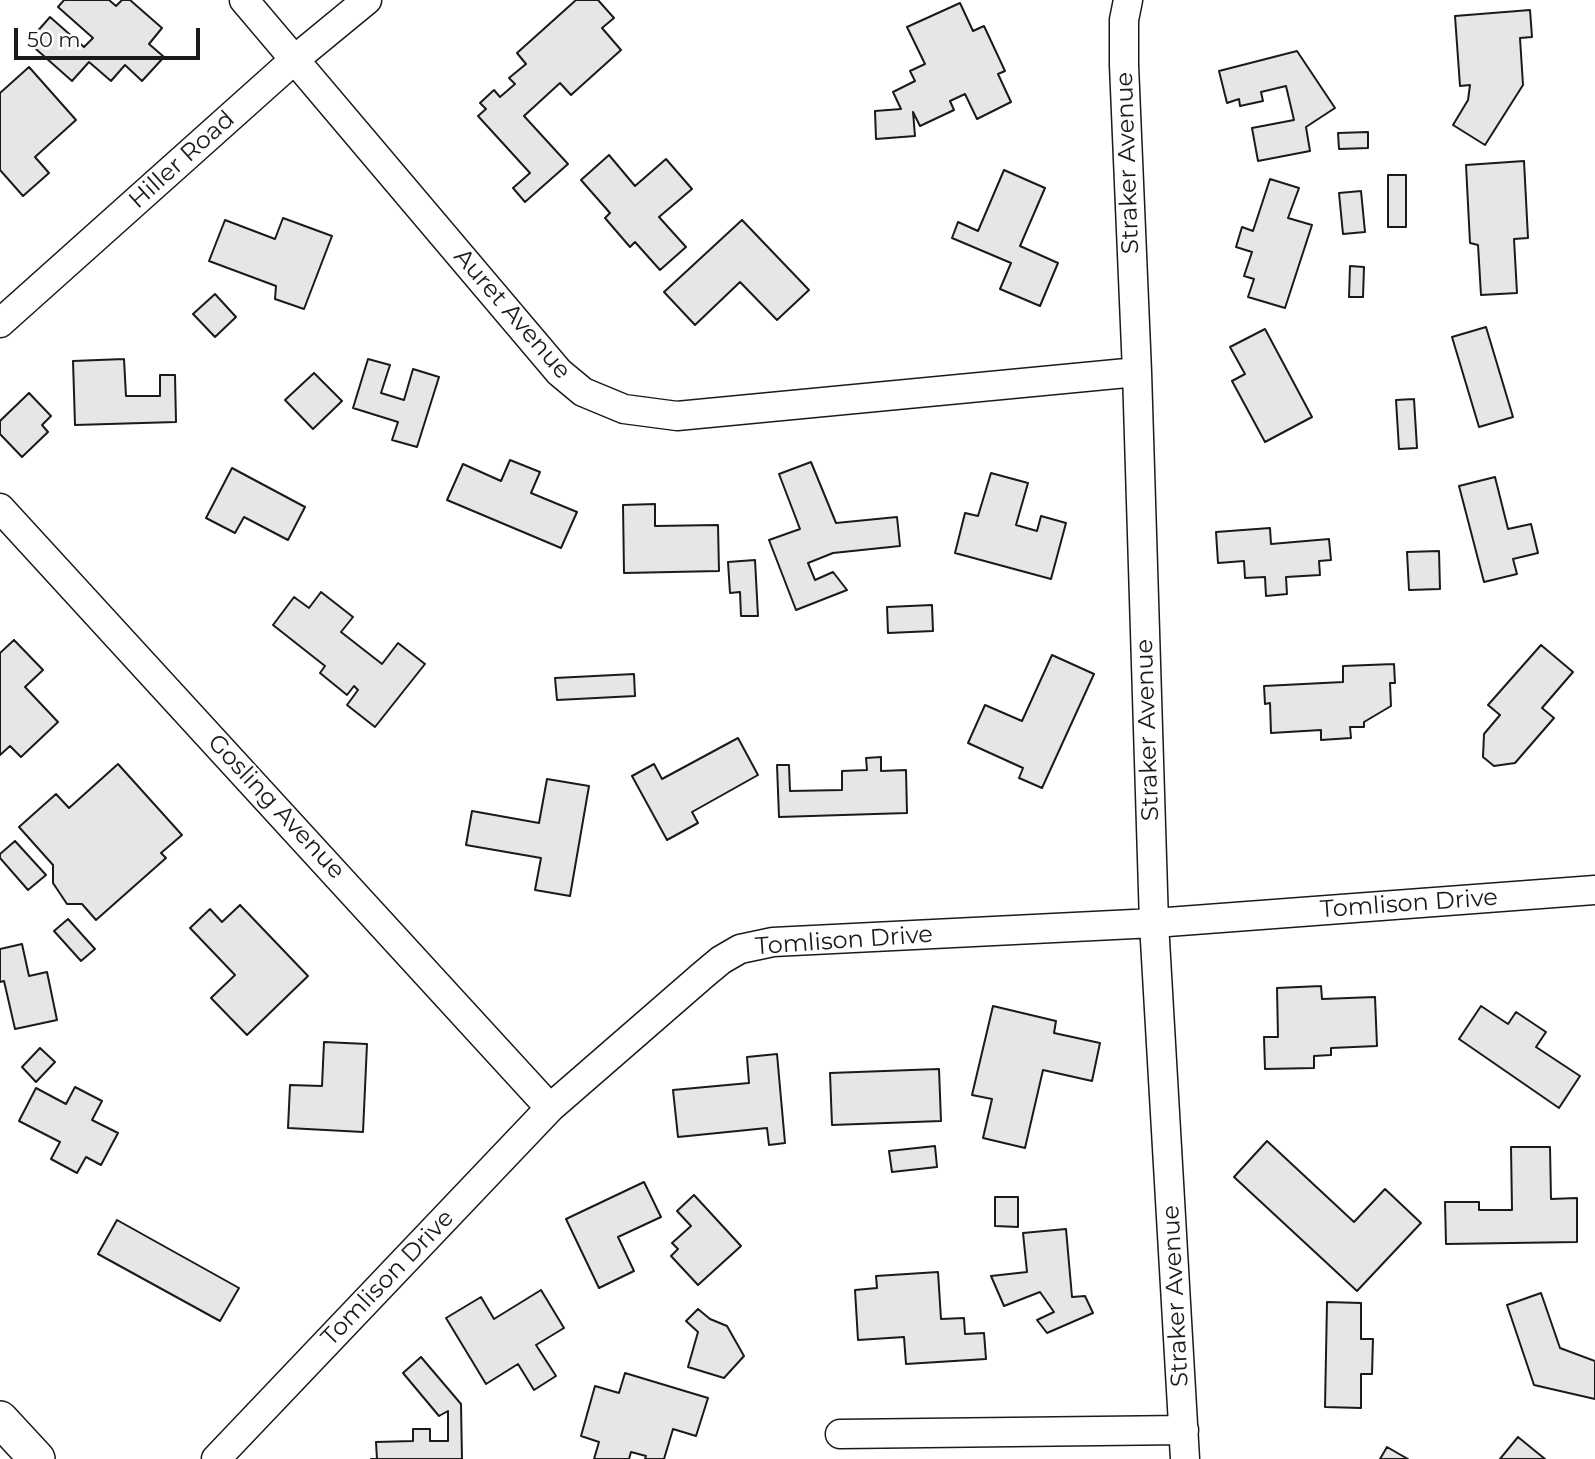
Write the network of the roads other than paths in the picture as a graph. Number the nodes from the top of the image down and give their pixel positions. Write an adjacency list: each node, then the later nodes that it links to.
1 (244, 0): 4 (street, Auret Avenue)
2 (367, 0): 4 (street, Hiller Road)
3 (1128, 0): 6 (street, Straker Avenue)
4 (294, 60): 5 (street, Hiller Road); 6 (street, Auret Avenue)
5 (0, 323)
6 (1137, 372): 9 (street, Straker Avenue)
7 (0, 508): 10 (street, Gosling Avenue)
8 (1595, 890): 9 (street, Tomlison Drive)
9 (1154, 923): 10 (street, Tomlison Drive); 12 (street, Straker Avenue)
10 (550, 1108): 15 (street, Tomlison Drive)
11 (0, 1419): 14 (main road)
12 (1184, 1430): 13 (street); 16 (street, Straker Avenue)
13 (841, 1434)
14 (37, 1459)
15 (216, 1459)
16 (1185, 1459)

